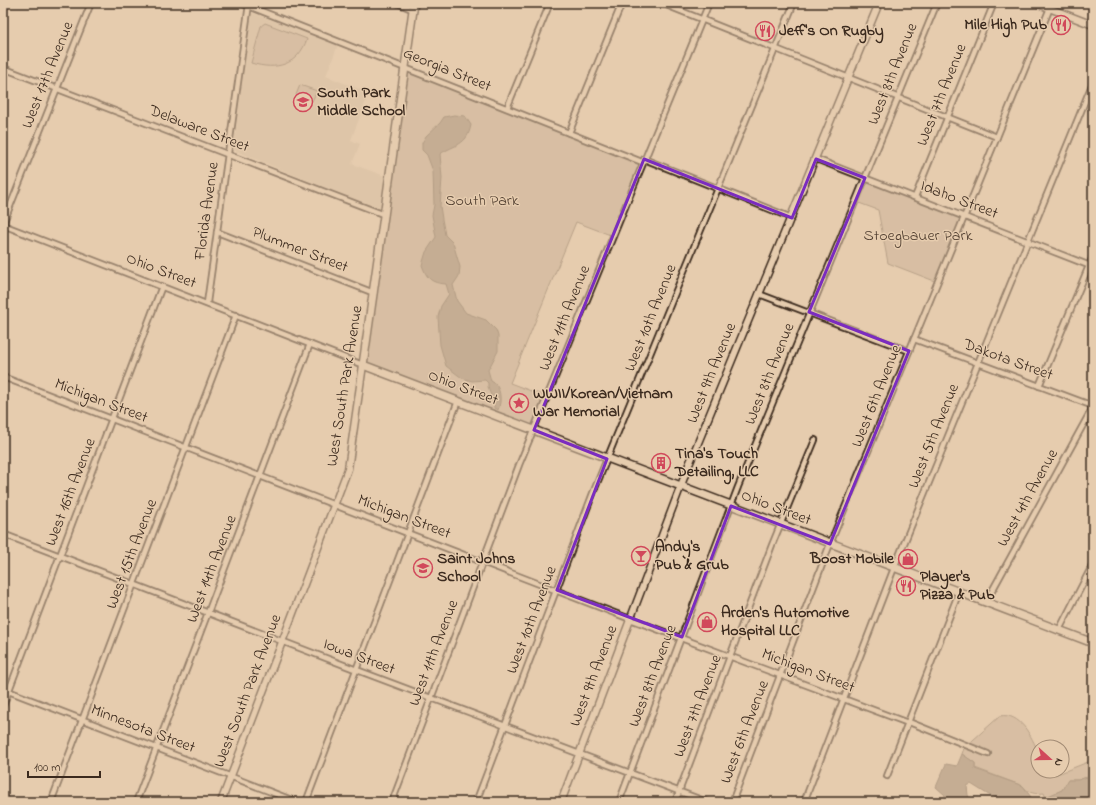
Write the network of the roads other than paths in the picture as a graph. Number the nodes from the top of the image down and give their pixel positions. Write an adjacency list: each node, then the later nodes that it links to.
1 (91, 3): 23 (street, West 17th Avenue)
2 (241, 3): 13 (street, Georgia Street)
3 (397, 3): 14 (street)
4 (550, 3): 25 (street)
5 (622, 3): 27 (street)
6 (661, 3): 16 (street)
7 (709, 3): 16 (street, West 11th Avenue)
8 (794, 3): 18 (street, West 10th Avenue)
9 (879, 3): 21 (main road, West 9th Avenue)
10 (936, 3): 24 (street, West 8th Avenue)
11 (994, 3): 26 (street, West 7th Avenue)
12 (1036, 3): 15 (main road)
13 (249, 4): 19 (street, Georgia Street); 29 (street, Florida Avenue)
14 (414, 6): 19 (main road, West South Park Avenue)
15 (1050, 6): 17 (main road); 28 (street, West 6th Avenue)
16 (702, 19): 18 (street); 31 (street, West 11th Avenue)
17 (1093, 25)
18 (775, 49): 21 (street); 33 (street, West 10th Avenue)
19 (405, 67): 25 (street, Georgia Street); 35 (main road, West South Park Avenue)
20 (3, 68): 23 (street, Delaware Street)
21 (848, 78): 24 (street); 30 (main road, West 9th Avenue)
22 (1093, 82): 40 (street, West 5th Avenue)
23 (56, 88): 29 (street, Delaware Street); 38 (street, West 17th Avenue)
24 (898, 97): 26 (street); 32 (street, West 8th Avenue)
25 (508, 108): 27 (street, Georgia Street)
26 (947, 117): 28 (street); 34 (street, West 7th Avenue)
27 (569, 133): 31 (street, Georgia Street)
28 (997, 137): 36 (street, West 6th Avenue)
29 (228, 154): 35 (street, Delaware Street); 39 (street, Florida Avenue)
30 (816, 159): 32 (street, Idaho Street); 37 (main road, West 9th Avenue)
31 (643, 161): 33 (street, Georgia Street); 59 (street, West 11th Avenue)
32 (865, 178): 34 (street, Idaho Street); 47 (street, West 8th Avenue)
33 (718, 188): 37 (street, Georgia Street); 62 (street, West 10th Avenue)
34 (915, 197): 36 (street, Idaho Street)
35 (385, 215): 44 (main road, West South Park Avenue)
36 (964, 216): 40 (street, Idaho Street); 49 (street, West 6th Avenue)
37 (792, 218): 45 (main road, West 9th Avenue)
38 (3, 224): 43 (street, Ohio Street)
39 (217, 232): 44 (street, Plummer Street); 46 (street, Florida Avenue)
40 (1028, 242): 42 (street, Idaho Street); 52 (street, West 5th Avenue)
41 (1093, 256): 42 (street)
42 (1091, 266): 55 (street)
43 (162, 286): 46 (street, Ohio Street); 58 (street, West 16th Avenue)
44 (374, 293): 53 (main road, West South Park Avenue)
45 (759, 294): 47 (street); 64 (main road, West 9th Avenue)
46 (207, 303): 48 (street, Ohio Street)
47 (809, 312): 51 (street); 66 (street, West 8th Avenue)
48 (236, 315): 50 (street, Ohio Street); 61 (street, West 15th Avenue)
49 (914, 339): 51 (street, West 6th Avenue); 52 (street, Dakota Street)
50 (310, 344): 53 (street, Ohio Street); 63 (street, West 14th Avenue)
51 (909, 351): 70 (street, West 6th Avenue)
52 (978, 363): 55 (street, Dakota Street); 74 (street, West 5th Avenue)
53 (363, 365): 56 (main road, Ohio Street); 65 (main road, West South Park Avenue)
54 (3, 378): 58 (street, Michigan Street)
55 (1039, 386): 57 (street, Dakota Street)
56 (458, 401): 59 (main road, Ohio Street); 68 (street)
57 (1093, 406): 78 (street, West 4th Avenue)
58 (112, 420): 61 (street, Michigan Street); 71 (street, West 16th Avenue)
59 (534, 430): 62 (main road, Ohio Street); 72 (street, West 11th Avenue)
60 (815, 440): 67 (street, West 7th Avenue)
61 (186, 448): 63 (street, Michigan Street); 75 (street, West 15th Avenue)
62 (608, 459): 64 (main road, Ohio Street); 76 (street, West 10th Avenue)
63 (261, 476): 65 (street, Michigan Street); 79 (street, West 14th Avenue)
64 (680, 487): 66 (main road, Ohio Street); 80 (main road, West 9th Avenue)
65 (334, 504): 68 (street, Michigan Street); 83 (main road, West South Park Avenue)
66 (731, 506): 67 (main road, Ohio Street); 82 (street, West 8th Avenue)
67 (781, 525): 70 (main road, Ohio Street); 85 (street, West 7th Avenue)
68 (409, 533): 72 (street, Michigan Street); 86 (street)
69 (3, 534): 71 (street, Iowa Street)
70 (830, 544): 74 (main road, Ohio Street); 87 (street, West 6th Avenue)
71 (61, 556): 75 (street, Iowa Street); 89 (street, West 16th Avenue)
72 (482, 561): 76 (street, Michigan Street); 90 (street, West 11th Avenue)
73 (1093, 564): 81 (street)
74 (894, 568): 77 (main road, Ohio Street); 91 (street, West 5th Avenue)
75 (134, 584): 79 (street, Iowa Street); 93 (street, West 15th Avenue)
76 (557, 590): 80 (street, Michigan Street); 95 (street, West 10th Avenue)
77 (959, 592): 78 (main road, Ohio Street); 94 (street)
78 (986, 602): 81 (main road, Ohio Street)
79 (209, 613): 83 (street, Iowa Street); 96 (street, West 14th Avenue)
80 (630, 618): 82 (street, Michigan Street); 97 (main road, West 9th Avenue)
81 (1059, 630): 84 (main road, Ohio Street)
82 (682, 637): 85 (street, Michigan Street); 99 (street, West 8th Avenue)
83 (282, 641): 86 (street, Iowa Street); 101 (main road, West South Park Avenue)
84 (1093, 643)
85 (730, 656): 87 (street, Michigan Street); 102 (street, West 7th Avenue)
86 (356, 670): 90 (street, Iowa Street); 107 (street)
87 (780, 675): 91 (street, Michigan Street); 114 (street, West 6th Avenue)
88 (3, 689): 89 (street, Minnesota Street)
89 (9, 691): 92 (street, West 16th Avenue); 93 (street, Minnesota Street)
90 (431, 697): 95 (street, Iowa Street); 108 (street, West 11th Avenue)
91 (844, 699): 94 (street, Michigan Street); 115 (street, West 5th Avenue)
92 (3, 706)
93 (82, 720): 96 (street, Minnesota Street); 103 (street, West 15th Avenue)
94 (908, 723): 98 (street, Michigan Street); 100 (street)
95 (505, 726): 97 (street, Iowa Street); 109 (street, West 10th Avenue)
96 (157, 748): 101 (street, Minnesota Street); 104 (street, West 14th Avenue)
97 (579, 754): 99 (street, Iowa Street); 110 (main road, West 9th Avenue)
98 (988, 754)
99 (630, 773): 102 (street, Iowa Street); 111 (street, West 8th Avenue)
100 (887, 776)
101 (231, 777): 105 (main road, West South Park Avenue); 106 (street, Minnesota Street)
102 (679, 791): 112 (street, West 7th Avenue); 113 (street, Iowa Street)
103 (51, 802)
104 (136, 802)
105 (221, 802)
106 (297, 802)
107 (306, 802)
108 (392, 802)
109 (476, 802)
110 (561, 802)
111 (619, 802)
112 (675, 802)
113 (707, 802)
114 (732, 802)
115 (804, 802)

